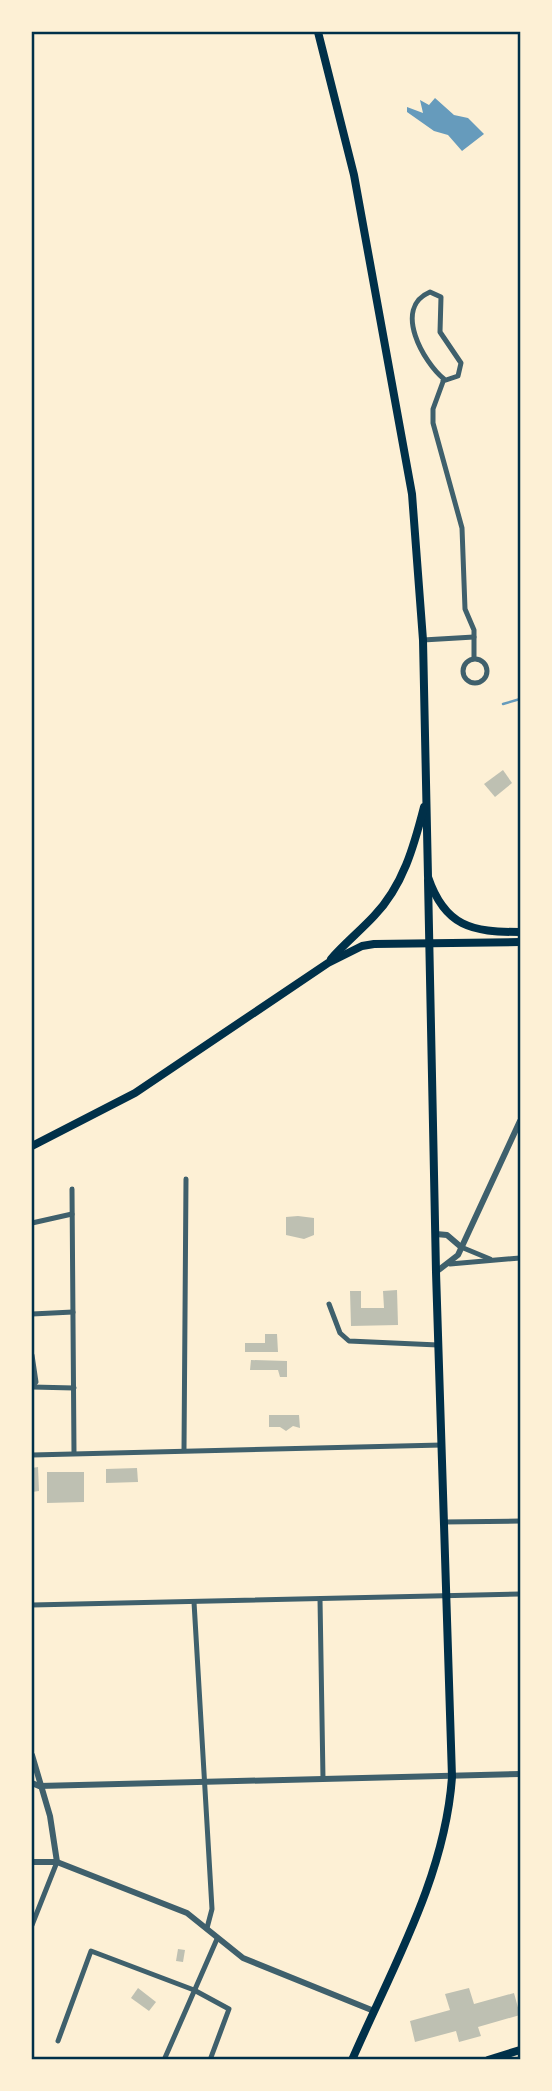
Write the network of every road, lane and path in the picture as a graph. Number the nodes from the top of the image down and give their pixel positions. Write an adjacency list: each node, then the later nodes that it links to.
1 (317, 32): 4 (main road)
2 (443, 381): 2 (street); 3 (street)
3 (474, 637): 4 (street); 5 (street)
4 (423, 640): 6 (main road)
5 (474, 658): 5 (street)
6 (426, 797): 7 (main road); 10 (main road)
7 (428, 877): 8 (main road); 17 (main road)
8 (520, 932)
9 (520, 943): 10 (main road)
10 (328, 963): 12 (main road)
11 (520, 1121): 18 (street)
12 (32, 1146)
13 (186, 1179): 31 (street)
14 (72, 1189): 15 (street)
15 (72, 1214): 16 (street); 24 (street)
16 (32, 1223)
17 (436, 1234): 18 (street); 22 (main road)
18 (461, 1247): 20 (street); 21 (street)
19 (520, 1258): 20 (street)
20 (493, 1259): 21 (street)
21 (450, 1264): 22 (street)
22 (436, 1272): 26 (main road)
23 (329, 1304): 26 (street)
24 (73, 1312): 25 (street); 29 (street)
25 (32, 1314)
26 (438, 1345): 30 (main road)
27 (32, 1355): 28 (street)
28 (32, 1387): 29 (street)
29 (74, 1388): 32 (street)
30 (442, 1445): 31 (street); 35 (main road)
31 (184, 1450): 32 (street)
32 (74, 1452): 33 (street)
33 (32, 1455)
34 (520, 1521): 35 (street)
35 (442, 1522): 37 (main road)
36 (520, 1594): 37 (street)
37 (445, 1595): 38 (street); 43 (main road)
38 (320, 1599): 39 (street); 44 (street)
39 (194, 1602): 40 (street); 45 (street)
40 (32, 1605)
41 (32, 1755): 46 (street)
42 (520, 1774): 43 (street)
43 (452, 1777): 44 (street); 53 (main road)
44 (323, 1779): 45 (street)
45 (205, 1781): 46 (street); 50 (street)
46 (35, 1784): 48 (street)
47 (32, 1862): 48 (street)
48 (57, 1862): 49 (street); 50 (street)
49 (32, 1924)
50 (207, 1928): 51 (street)
51 (217, 1939): 52 (street); 53 (street)
52 (194, 1990): 54 (street); 57 (street); 58 (street)
53 (374, 2011): 55 (main road)
54 (58, 2041)
55 (357, 2049): 59 (main road); 60 (main road)
56 (520, 2050): 61 (main road)
57 (164, 2060)
58 (210, 2060)
59 (352, 2060)
60 (359, 2060)
61 (488, 2060)

